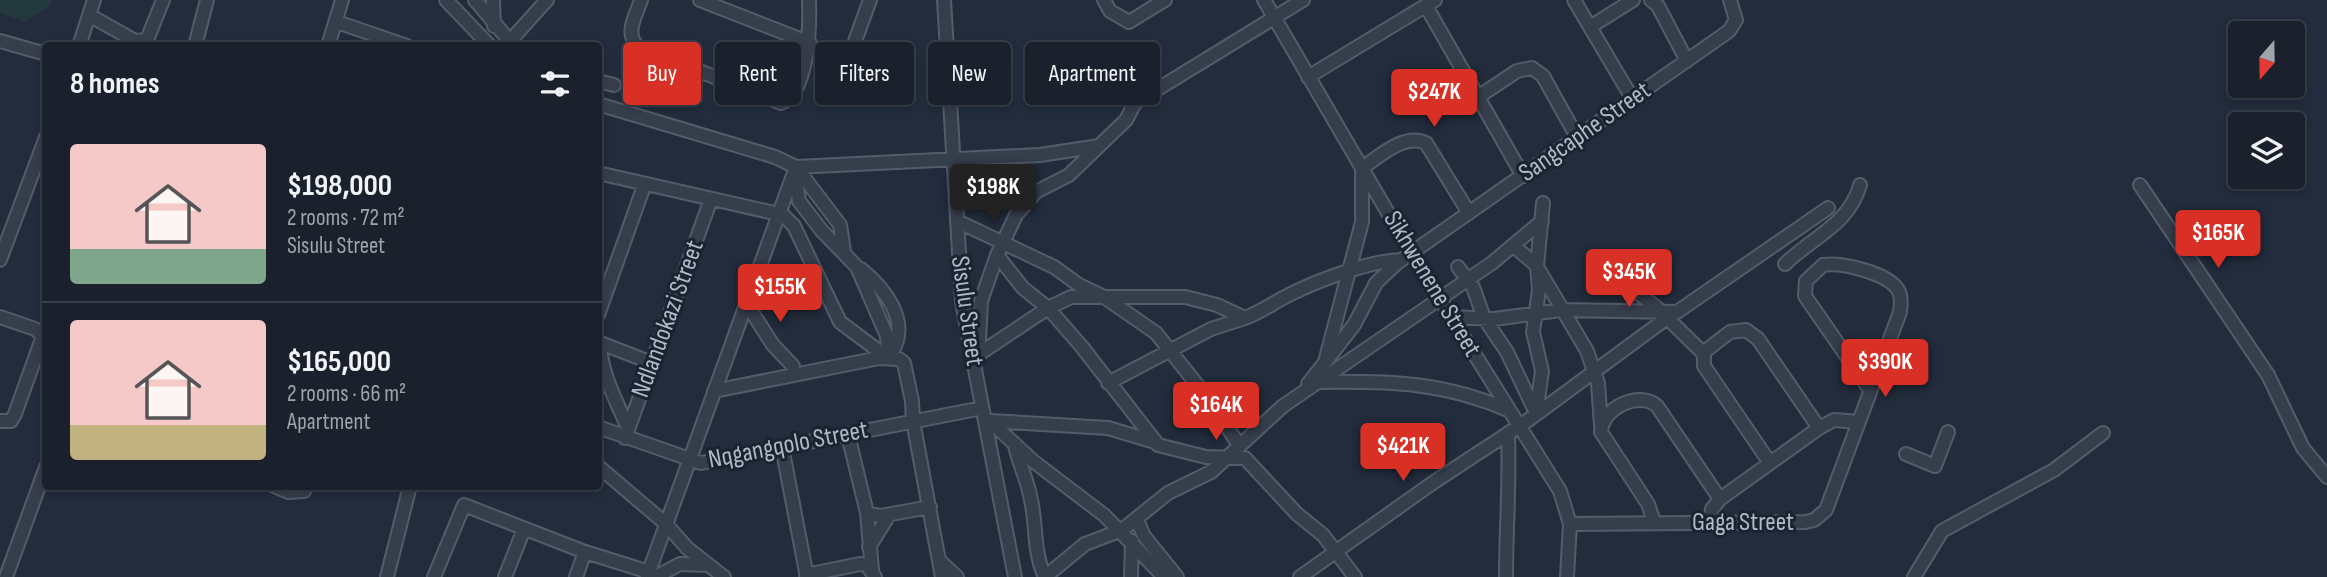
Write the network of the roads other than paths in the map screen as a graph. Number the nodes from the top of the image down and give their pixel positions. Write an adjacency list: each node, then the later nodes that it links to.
1 (94, 0): 23 (street)
2 (163, 0): 23 (street)
3 (207, 0): 30 (street)
4 (342, 0): 25 (street)
5 (446, 0): 33 (street)
6 (475, 0): 26 (street)
7 (494, 0): 26 (street)
8 (547, 0): 35 (street)
9 (641, 0): 37 (street)
10 (700, 0): 37 (street)
11 (808, 0): 37 (street)
12 (870, 0): 36 (street)
13 (944, 0): 49 (street, Sisulu Street)
14 (1104, 0): 15 (street)
15 (1165, 0)
16 (1264, 0): 24 (street, Sikhwenene Street)
17 (1303, 0): 24 (street)
18 (1574, 0): 27 (street)
19 (1651, 0): 39 (street)
20 (1730, 0): 39 (street, Sangcaphe Street)
21 (1628, 1): 27 (street)
22 (1430, 3): 40 (street); 43 (street)
23 (89, 15): 29 (street)
24 (1275, 18): 40 (street, Sikhwenene Street); 47 (street)
25 (337, 22): 31 (street); 32 (street)
26 (494, 26): 34 (street)
27 (1590, 27): 44 (street)
28 (0, 41): 38 (street)
29 (80, 42)
30 (196, 42)
31 (330, 42)
32 (395, 42)
33 (486, 42)
34 (511, 42)
35 (513, 42)
36 (855, 42)
37 (810, 43)
38 (42, 53)
39 (1687, 61): 44 (street, Sangcaphe Street)
40 (1308, 77): 51 (street, Sikhwenene Street)
41 (602, 83): 42 (street)
42 (614, 85)
43 (1478, 97): 46 (street); 53 (street)
44 (1632, 98): 46 (street, Sangcaphe Street)
45 (602, 105): 50 (street)
46 (1577, 137): 53 (street, Sangcaphe Street)
47 (1099, 146): 49 (street); 64 (street)
48 (42, 148): 69 (street)
49 (953, 160): 50 (street); 62 (street, Sisulu Street)
50 (796, 167): 61 (street); 66 (street); 66 (street)
51 (1362, 168): 60 (street); 68 (street, Sikhwenene Street); 75 (street)
52 (602, 174): 56 (street)
53 (1523, 176): 60 (street, Sangcaphe Street)
54 (1860, 185): 71 (street)
55 (2140, 185): 129 (street)
56 (644, 186): 57 (street); 80 (street)
57 (711, 199): 61 (street); 97 (street, Ndlandokazi Street)
58 (1544, 203): 63 (street)
59 (1828, 208): 84 (street)
60 (1469, 213): 68 (street, Sangcaphe Street)
61 (778, 214): 79 (street); 94 (street)
62 (957, 221): 64 (street); 95 (street, Sisulu Street)
63 (1542, 221): 65 (street); 74 (street)
64 (1003, 242): 67 (street); 77 (street)
65 (1514, 246): 74 (street); 76 (street)
66 (844, 251): 72 (street)
67 (997, 255): 81 (street); 95 (street)
68 (1407, 257): 75 (street); 78 (street, Sikhwenene Street); 98 (street, Sangcaphe Street)
69 (0, 260)
70 (1605, 263): 84 (street)
71 (1785, 264)
72 (858, 267): 94 (street); 94 (street)
73 (1458, 267): 76 (street)
74 (1537, 267): 82 (street); 83 (street)
75 (1348, 272): 87 (street); 98 (street)
76 (1468, 279): 78 (street); 88 (street)
77 (1104, 297): 81 (street); 87 (street); 92 (street)
78 (1439, 298): 86 (street, Sikhwenene Street); 101 (street)
79 (746, 303): 99 (street); 104 (street)
80 (602, 304)
81 (1048, 308): 95 (street); 102 (street)
82 (1562, 310): 83 (street); 84 (street); 100 (street)
83 (1535, 312): 88 (street); 107 (street)
84 (1665, 316): 93 (street); 100 (street)
85 (0, 317): 89 (street)
86 (1452, 317): 88 (street); 106 (street, Sikhwenene Street)
87 (1244, 318): 92 (street)
88 (1484, 318): 107 (street)
89 (42, 336)
90 (42, 343): 109 (street)
91 (602, 344): 97 (street)
92 (1172, 349): 102 (street); 122 (street)
93 (1704, 354): 114 (street); 127 (street)
94 (888, 358): 104 (street); 110 (street)
95 (972, 358): 108 (street, Sisulu Street)
96 (602, 360): 117 (street)
97 (652, 363): 117 (street, Ndlandokazi Street)
98 (1325, 364): 105 (street, Sangcaphe Street)
99 (793, 366)
100 (1594, 372): 107 (street); 112 (street)
101 (1318, 382): 105 (street); 106 (street)
102 (1108, 383): 120 (street)
103 (1870, 390): 103 (street, Gaga Street); 111 (street, Gaga Street)
104 (714, 391): 126 (street)
105 (1301, 393): 122 (street)
106 (1511, 412): 115 (street, Sikhwenene Street)
107 (1536, 414): 115 (street)
108 (986, 415): 110 (street, Nqgangqolo Street); 120 (street, Nqgangqolo Street); 121 (street); 162 (street, Sisulu Street)
109 (0, 421)
110 (913, 421): 119 (street, Nqgangqolo Street); 135 (street)
111 (1859, 422): 114 (street); 140 (street, Gaga Street)
112 (1601, 426): 134 (street); 139 (street)
113 (602, 428): 117 (street, Nqgangqolo Street)
114 (1819, 429): 127 (street)
115 (1514, 430): 142 (street, Sikhwenene Street); 147 (street); 169 (street)
116 (1948, 432): 124 (street)
117 (626, 433): 126 (street, Nqgangqolo Street)
118 (2103, 433): 171 (street)
119 (848, 435): 123 (street, Nqgangqolo Street); 136 (street)
120 (1156, 442): 125 (street, Nqgangqolo Street)
121 (1015, 445): 144 (street); 163 (street)
122 (1239, 445): 125 (street)
123 (782, 447): 126 (street, Nqgangqolo Street); 153 (street)
124 (1906, 454)
125 (1226, 456): 138 (street); 147 (street, Nqgangqolo Street)
126 (689, 461): 141 (street)
127 (1770, 463): 134 (street)
128 (602, 469): 141 (street)
129 (2327, 477)
130 (42, 478): 154 (street)
131 (283, 490): 132 (street)
132 (304, 490)
133 (409, 490): 155 (street)
134 (1720, 499): 140 (street)
135 (930, 507): 137 (street); 149 (street)
136 (867, 513): 137 (street); 146 (street)
137 (889, 515): 146 (street)
138 (1137, 520): 144 (street); 145 (street); 166 (street)
139 (1654, 522): 140 (street, Gaga Street); 142 (street, Gaga Street)
140 (1710, 522)
141 (666, 524): 150 (street); 152 (street)
142 (1570, 524): 170 (street, Sikhwenene Street)
143 (524, 529): 148 (street); 156 (street); 157 (street)
144 (1119, 531): 145 (street); 163 (street)
145 (1132, 545): 164 (street); 165 (street)
146 (869, 547): 151 (street)
147 (1336, 550): 167 (street); 168 (street, Nqgangqolo Street)
148 (585, 552): 152 (street); 158 (street)
149 (941, 562): 160 (street); 161 (street)
150 (709, 565): 152 (street); 159 (street)
151 (874, 573): 153 (street)
152 (650, 575)
153 (806, 576)
154 (6, 577)
155 (387, 577)
156 (434, 577)
157 (505, 577)
158 (576, 577)
159 (724, 577)
160 (942, 577)
161 (957, 577)
162 (1015, 577)
163 (1045, 577)
164 (1131, 577)
165 (1164, 577)
166 (1178, 577)
167 (1300, 577)
168 (1355, 577)
169 (1506, 577)
170 (1567, 577)
171 (1914, 577)

